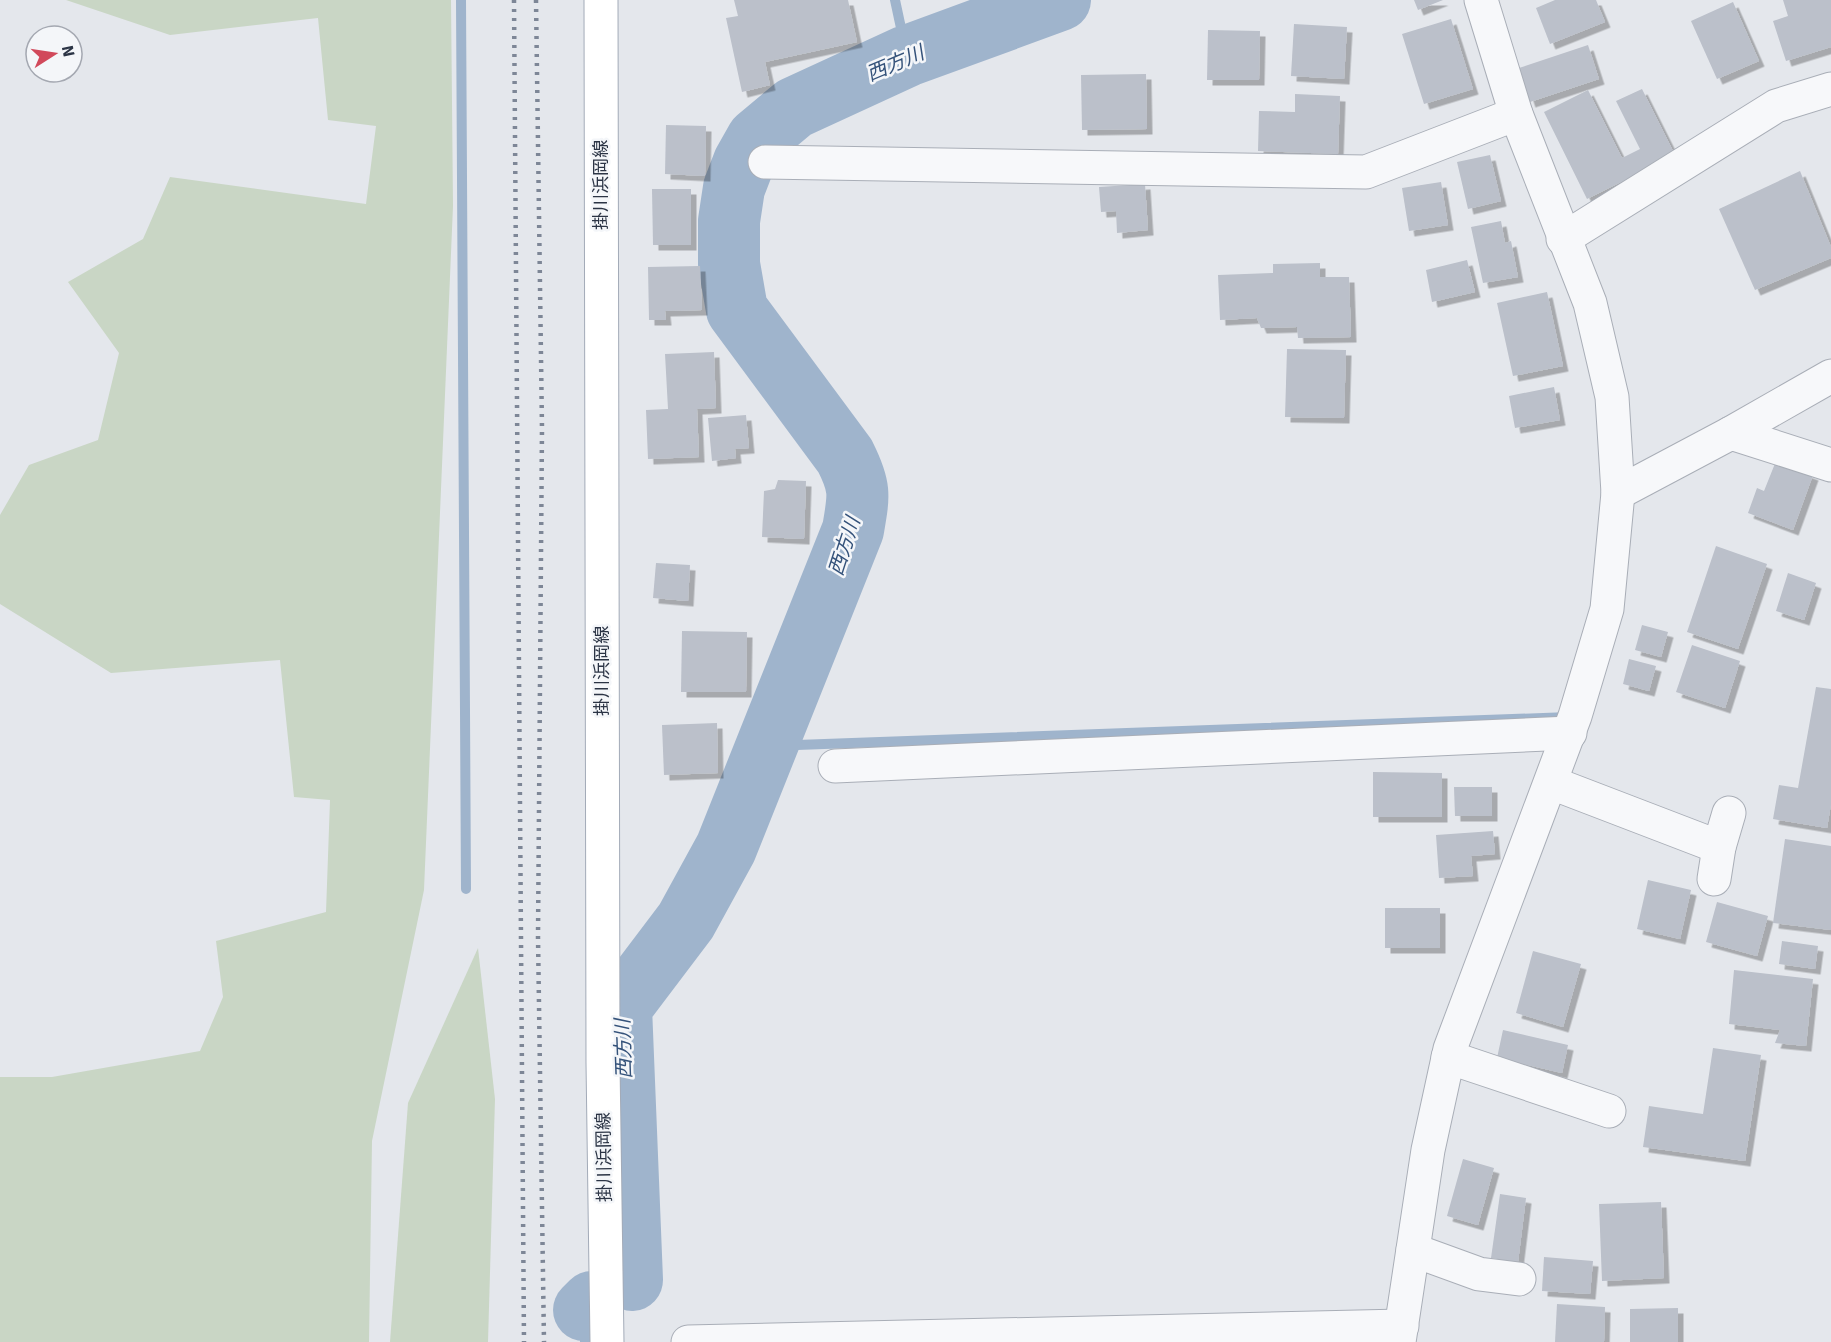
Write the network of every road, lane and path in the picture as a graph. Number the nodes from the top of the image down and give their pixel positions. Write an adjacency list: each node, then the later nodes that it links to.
1 (601, 0): 22 (main road, 掛川浜岡線)
2 (1481, 0): 4 (street)
3 (1831, 89): 6 (street)
4 (1516, 114): 5 (street); 6 (street)
5 (765, 162)
6 (1563, 239): 10 (street)
7 (1831, 376): 8 (street)
8 (1731, 433): 9 (street); 10 (street)
9 (1831, 465)
10 (1618, 493): 11 (street)
11 (1570, 733): 12 (street); 13 (street)
12 (835, 766)
13 (1552, 783): 15 (street); 17 (street)
14 (1729, 813): 15 (street)
15 (1719, 847): 16 (street)
16 (1714, 879)
17 (1448, 1057): 18 (street); 19 (street)
18 (1610, 1111)
19 (1413, 1250): 20 (street); 21 (street)
20 (1519, 1279)
21 (1400, 1334): 23 (street)
22 (607, 1342)
23 (688, 1342)

